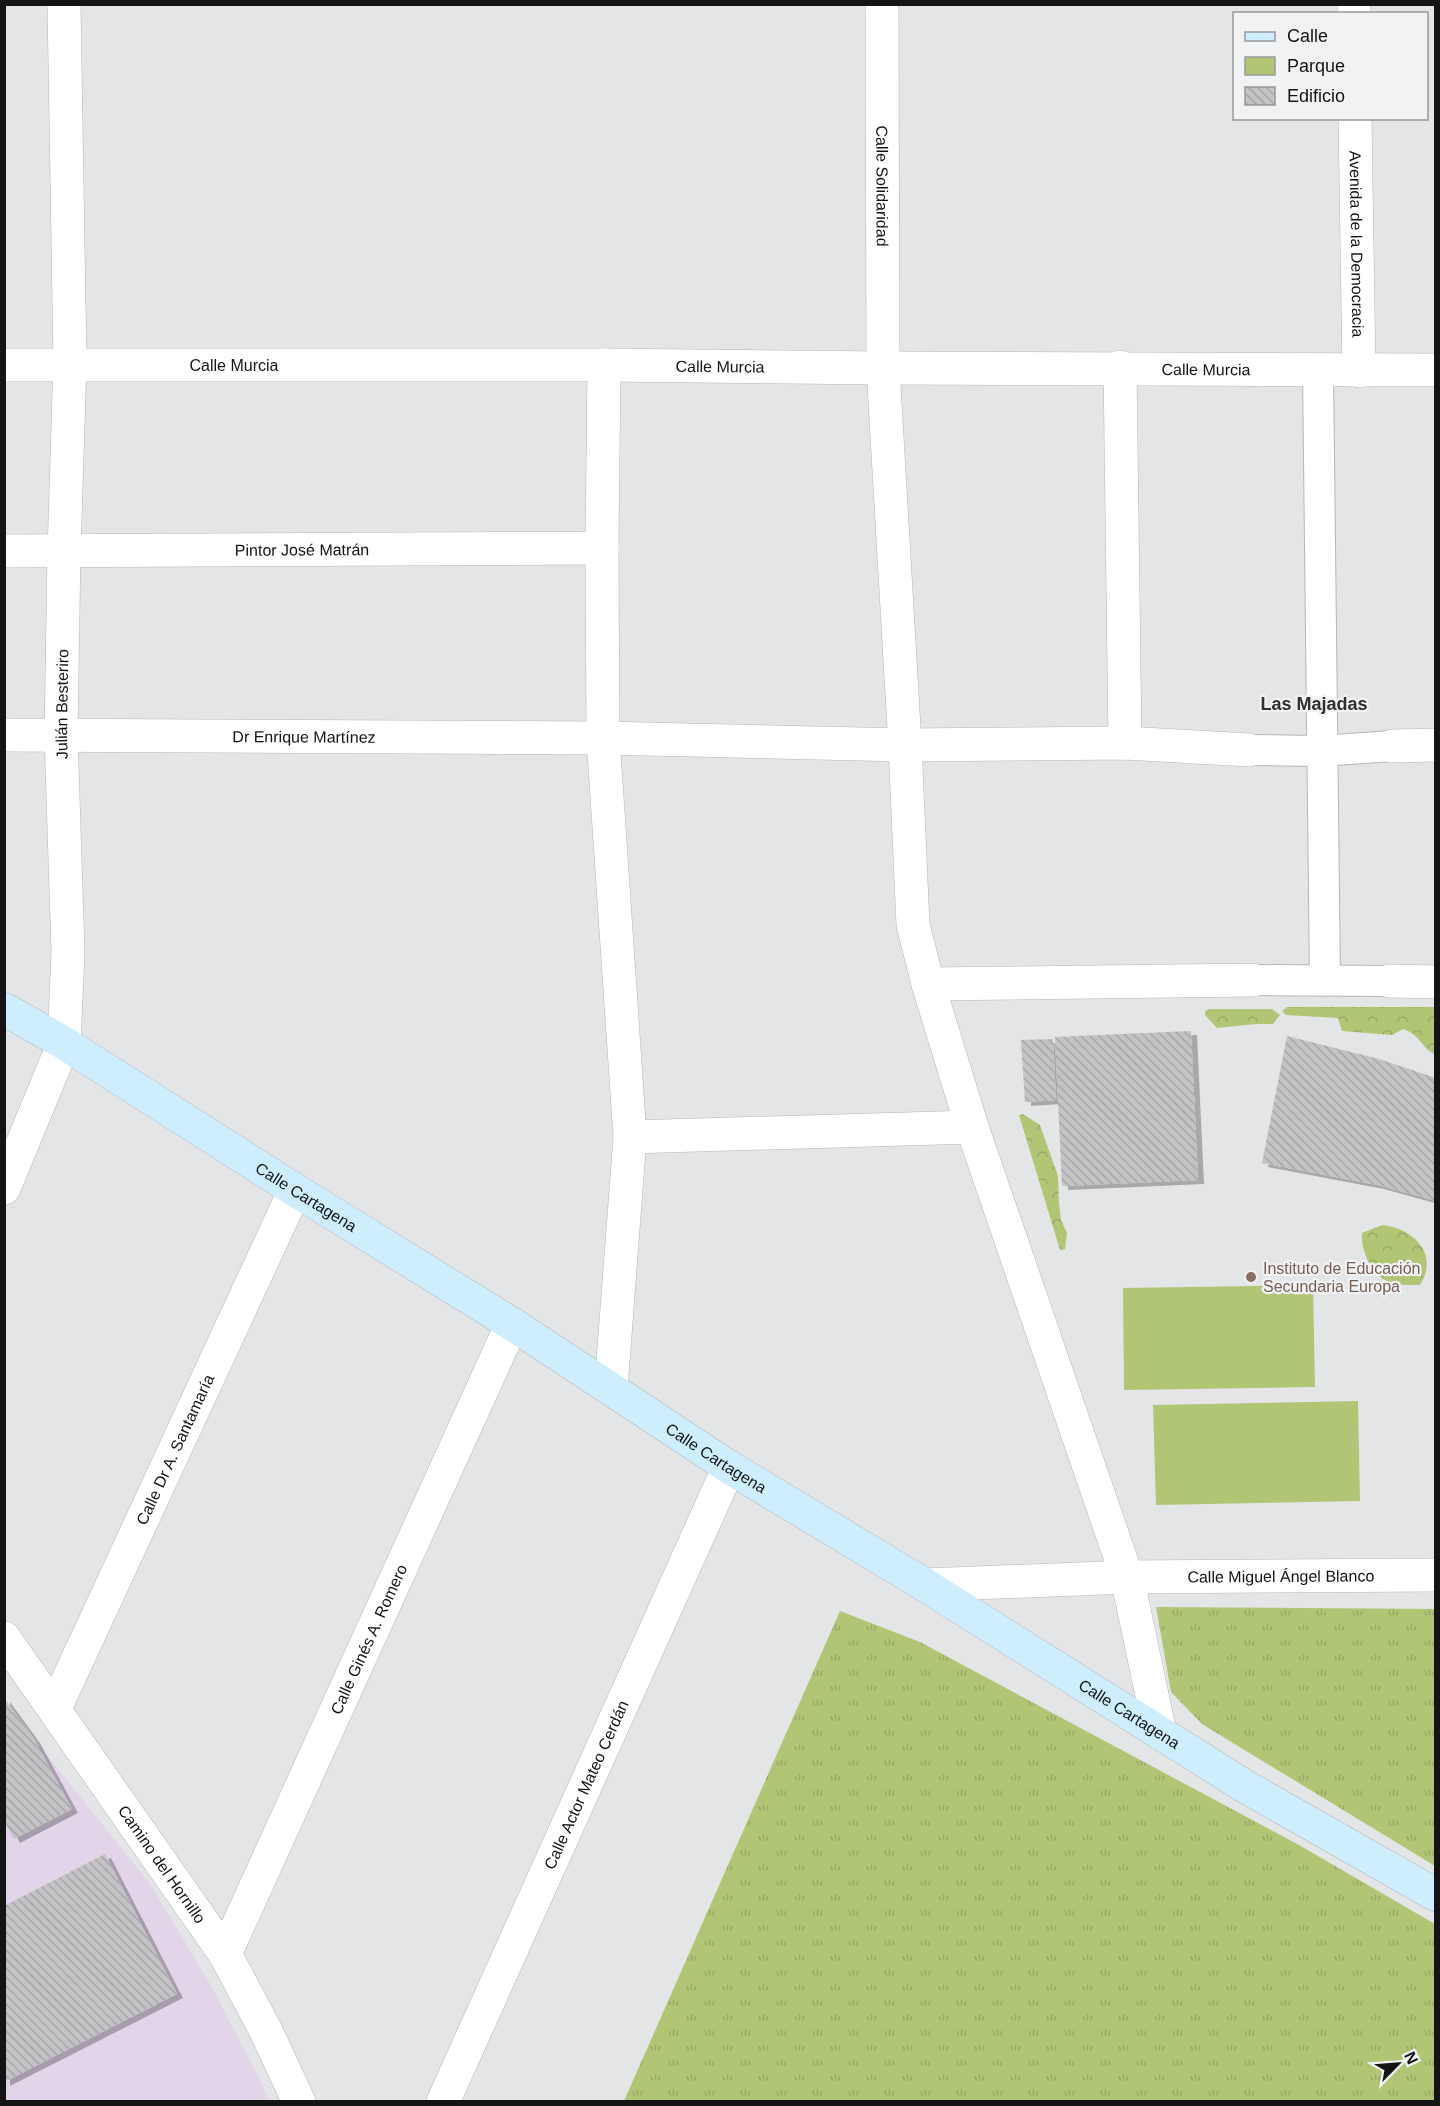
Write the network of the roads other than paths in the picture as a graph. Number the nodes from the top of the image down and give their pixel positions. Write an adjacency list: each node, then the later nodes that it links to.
1 (64, 4): 4 (street, Julián Besteriro)
2 (882, 4): 8 (street, Calle Solidaridad)
3 (1355, 120): 11 (street, Avenida de la Democracia)
4 (70, 363): 5 (street, Calle Murcia); 6 (street, Calle Murcia); 14 (street, Julián Besteriro)
5 (604, 364): 8 (street, Calle Murcia); 12 (street)
6 (4, 365)
7 (1120, 367): 8 (street, Calle Murcia); 9 (street, Calle Murcia); 18 (street)
8 (883, 368): 19 (street, Calle Solidaridad)
9 (1318, 370): 11 (street, Calle Murcia); 23 (street)
10 (1436, 370): 11 (street, Calle Murcia)
11 (1359, 371)
12 (602, 548): 14 (street, Pintor José Matrán); 17 (street)
13 (4, 551): 14 (street, Pintor José Matrán)
14 (64, 552): 16 (street, Julián Besteriro)
15 (4, 735): 16 (street, Dr Enrique Martínez)
16 (61, 735): 17 (street, Dr Enrique Martínez); 30 (street, Julián Besteriro)
17 (603, 738): 19 (street, Dr Enrique Martínez); 32 (street)
18 (1125, 743): 19 (street, Dr Enrique Martínez); 22 (street, Dr Enrique Martínez)
19 (905, 745): 28 (street, Calle Solidaridad)
20 (1436, 745): 21 (street)
21 (1392, 746): 23 (street)
22 (1250, 750): 23 (street)
23 (1321, 751): 25 (street)
24 (1253, 980): 25 (street); 28 (street)
25 (1325, 981): 26 (street)
26 (1389, 981): 27 (street)
27 (1436, 982)
28 (928, 984): 31 (street, Calle Solidaridad)
29 (4, 1009): 30 (main road, Calle Cartagena)
30 (64, 1043): 33 (street, Julián Besteriro); 34 (main road, Calle Cartagena)
31 (972, 1127): 32 (street); 39 (street, Calle Solidaridad)
32 (630, 1137): 36 (street)
33 (4, 1188)
34 (295, 1190): 35 (main road, Calle Cartagena); 42 (street, Calle Dr A. Santamaría)
35 (512, 1324): 36 (main road, Calle Cartagena); 45 (street, Calle Ginés A. Romero)
36 (611, 1388): 37 (main road, Calle Cartagena)
37 (729, 1467): 40 (main road, Calle Cartagena); 47 (street, Calle Actor Mateo Cerdán)
38 (1436, 1575): 39 (street, Calle Miguel Ángel Blanco)
39 (1127, 1577): 40 (street, Calle Miguel Ángel Blanco); 43 (street, Calle Solidaridad)
40 (925, 1585): 43 (main road, Calle Cartagena)
41 (4, 1638): 42 (street, Camino del Hornillo)
42 (55, 1708): 45 (street, Camino del Hornillo)
43 (1160, 1732): 44 (main road, Calle Cartagena)
44 (1436, 1895)
45 (225, 1954): 46 (street, Camino del Hornillo)
46 (299, 2102)
47 (443, 2102)

